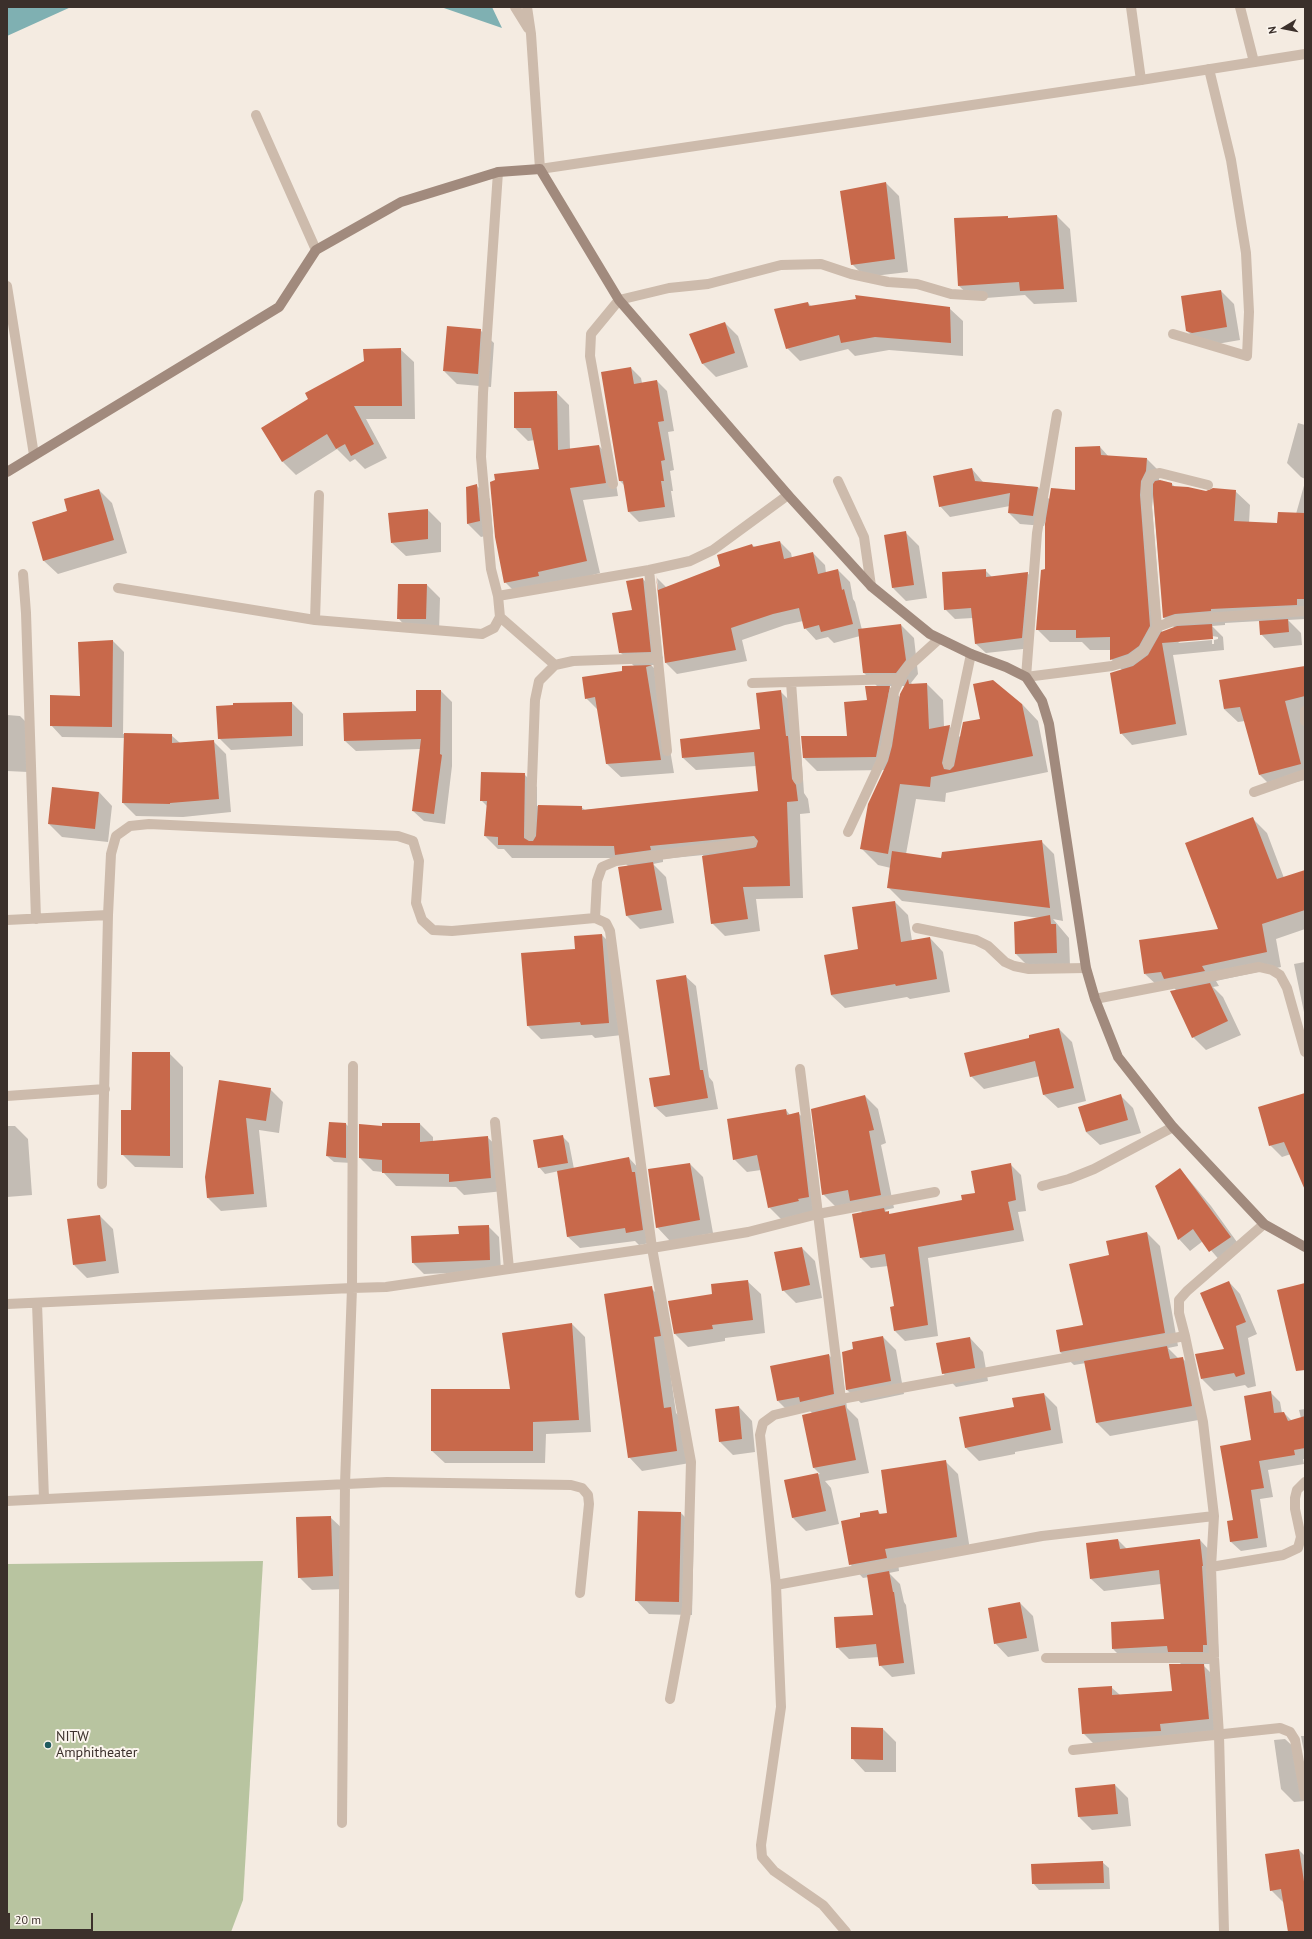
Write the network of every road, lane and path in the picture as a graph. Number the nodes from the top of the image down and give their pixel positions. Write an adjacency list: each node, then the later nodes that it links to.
1 (515, 7): 5 (street)
2 (527, 7): 5 (street)
3 (1131, 7): 9 (street)
4 (1240, 7): 7 (street)
5 (530, 34): 11 (street)
6 (1305, 54): 7 (street)
7 (1254, 62): 8 (street)
8 (1210, 69): 9 (street); 17 (street)
9 (1141, 80): 11 (street)
10 (256, 115): 13 (street)
11 (540, 169): 12 (street); 16 (street)
12 (498, 172): 13 (street); 30 (street)
13 (316, 250): 19 (street)
14 (7, 286): 19 (street)
15 (983, 296): 16 (street)
16 (619, 300): 22 (street); 25 (street)
17 (1173, 334)
18 (1057, 414): 39 (street)
19 (34, 455): 20 (street)
20 (7, 472)
21 (838, 481): 28 (street)
22 (613, 484)
23 (1208, 485): 34 (street)
24 (319, 495): 33 (street)
25 (788, 495): 26 (street); 28 (street)
26 (650, 570): 30 (street); 37 (street)
27 (23, 574): 55 (street)
28 (871, 586): 35 (street)
29 (118, 588): 33 (street)
30 (498, 596): 32 (street)
31 (1305, 611): 34 (street)
32 (500, 617): 33 (street); 38 (street)
33 (315, 620)
34 (1157, 627): 39 (street)
35 (940, 639): 36 (street); 40 (street)
36 (971, 654): 39 (street); 46 (street)
37 (658, 658): 38 (street); 45 (street)
38 (555, 665): 51 (street)
39 (1026, 677): 58 (street)
40 (900, 679): 41 (street); 50 (street)
41 (791, 682): 42 (street); 48 (street)
42 (752, 683)
43 (1305, 710): 44 (street)
44 (1305, 721)
45 (668, 751)
46 (948, 764)
47 (1305, 774): 49 (street)
48 (798, 779)
49 (1254, 792)
50 (848, 832)
51 (530, 836)
52 (752, 842): 54 (street)
53 (108, 915): 54 (street); 55 (street); 63 (street)
54 (595, 918): 73 (street)
55 (36, 919): 56 (street)
56 (7, 920)
57 (916, 928): 58 (street)
58 (1086, 968): 59 (street)
59 (1095, 999): 60 (street); 66 (street)
60 (1305, 1052)
61 (353, 1066): 75 (street)
62 (800, 1069): 70 (street)
63 (105, 1089): 64 (street); 67 (street)
64 (7, 1096)
65 (496, 1122): 74 (street)
66 (1173, 1127): 68 (street); 71 (street)
67 (102, 1184)
68 (1042, 1186)
69 (935, 1192): 70 (street)
70 (818, 1214): 73 (street); 79 (street)
71 (1264, 1224): 72 (street); 78 (street)
72 (1305, 1247)
73 (652, 1248): 74 (street); 90 (street)
74 (508, 1270): 75 (street)
75 (352, 1288): 76 (street); 81 (street)
76 (38, 1303): 77 (street); 82 (street)
77 (7, 1304)
78 (1185, 1336): 79 (street); 84 (street)
79 (841, 1399): 86 (street)
80 (1305, 1482): 85 (street)
81 (345, 1484): 82 (street); 87 (street); 94 (street)
82 (44, 1499): 83 (street)
83 (7, 1501)
84 (1214, 1516): 85 (street); 86 (street)
85 (1211, 1567): 89 (street)
86 (776, 1585): 95 (street)
87 (580, 1593)
88 (1046, 1658): 89 (street)
89 (1214, 1658): 91 (street)
90 (670, 1699)
91 (1219, 1735): 92 (street); 93 (street); 96 (street)
92 (1073, 1750)
93 (1305, 1796)
94 (342, 1823)
95 (846, 1932)
96 (1224, 1932)

